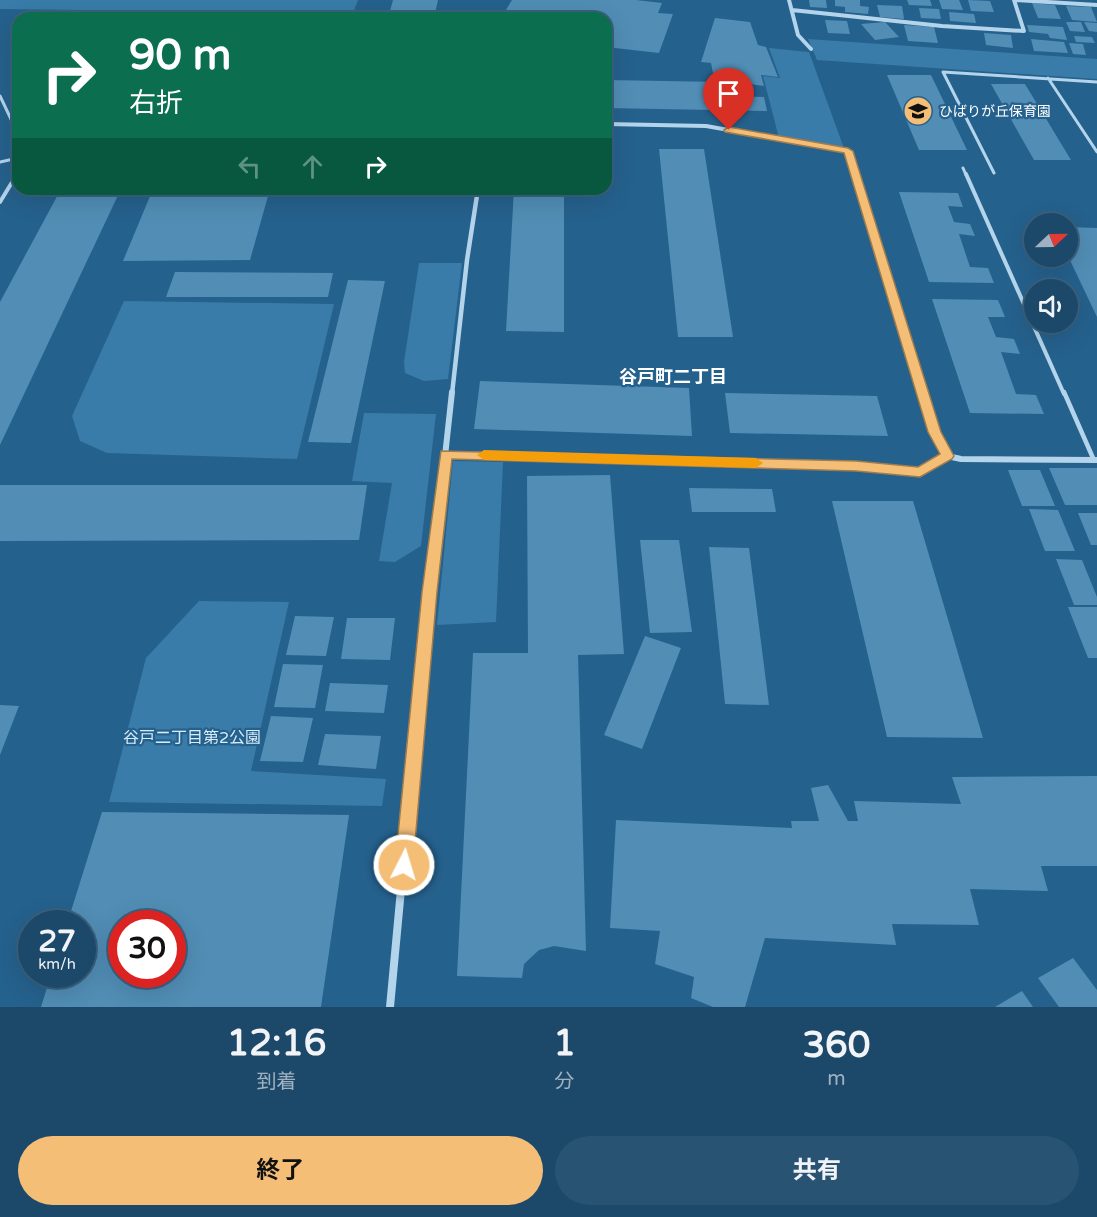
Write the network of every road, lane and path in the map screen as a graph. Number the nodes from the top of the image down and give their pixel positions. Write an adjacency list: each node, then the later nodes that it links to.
1 (789, 0): 4 (street)
2 (1014, 0): 3 (street); 4 (street)
3 (1096, 6)
4 (792, 10): 5 (street)
5 (811, 49)
6 (1048, 78): 7 (lane); 11 (lane); 13 (lane)
7 (1097, 82)
8 (0, 96): 9 (lane)
9 (12, 121)
10 (612, 124): 18 (street)
11 (1097, 152)
12 (963, 168): 19 (lane)
13 (994, 173)
14 (12, 182): 16 (lane)
15 (477, 195): 17 (street)
16 (0, 202)
17 (446, 454): 18 (street); 20 (street)
18 (947, 456): 19 (street)
19 (1095, 459)
20 (390, 1007)

